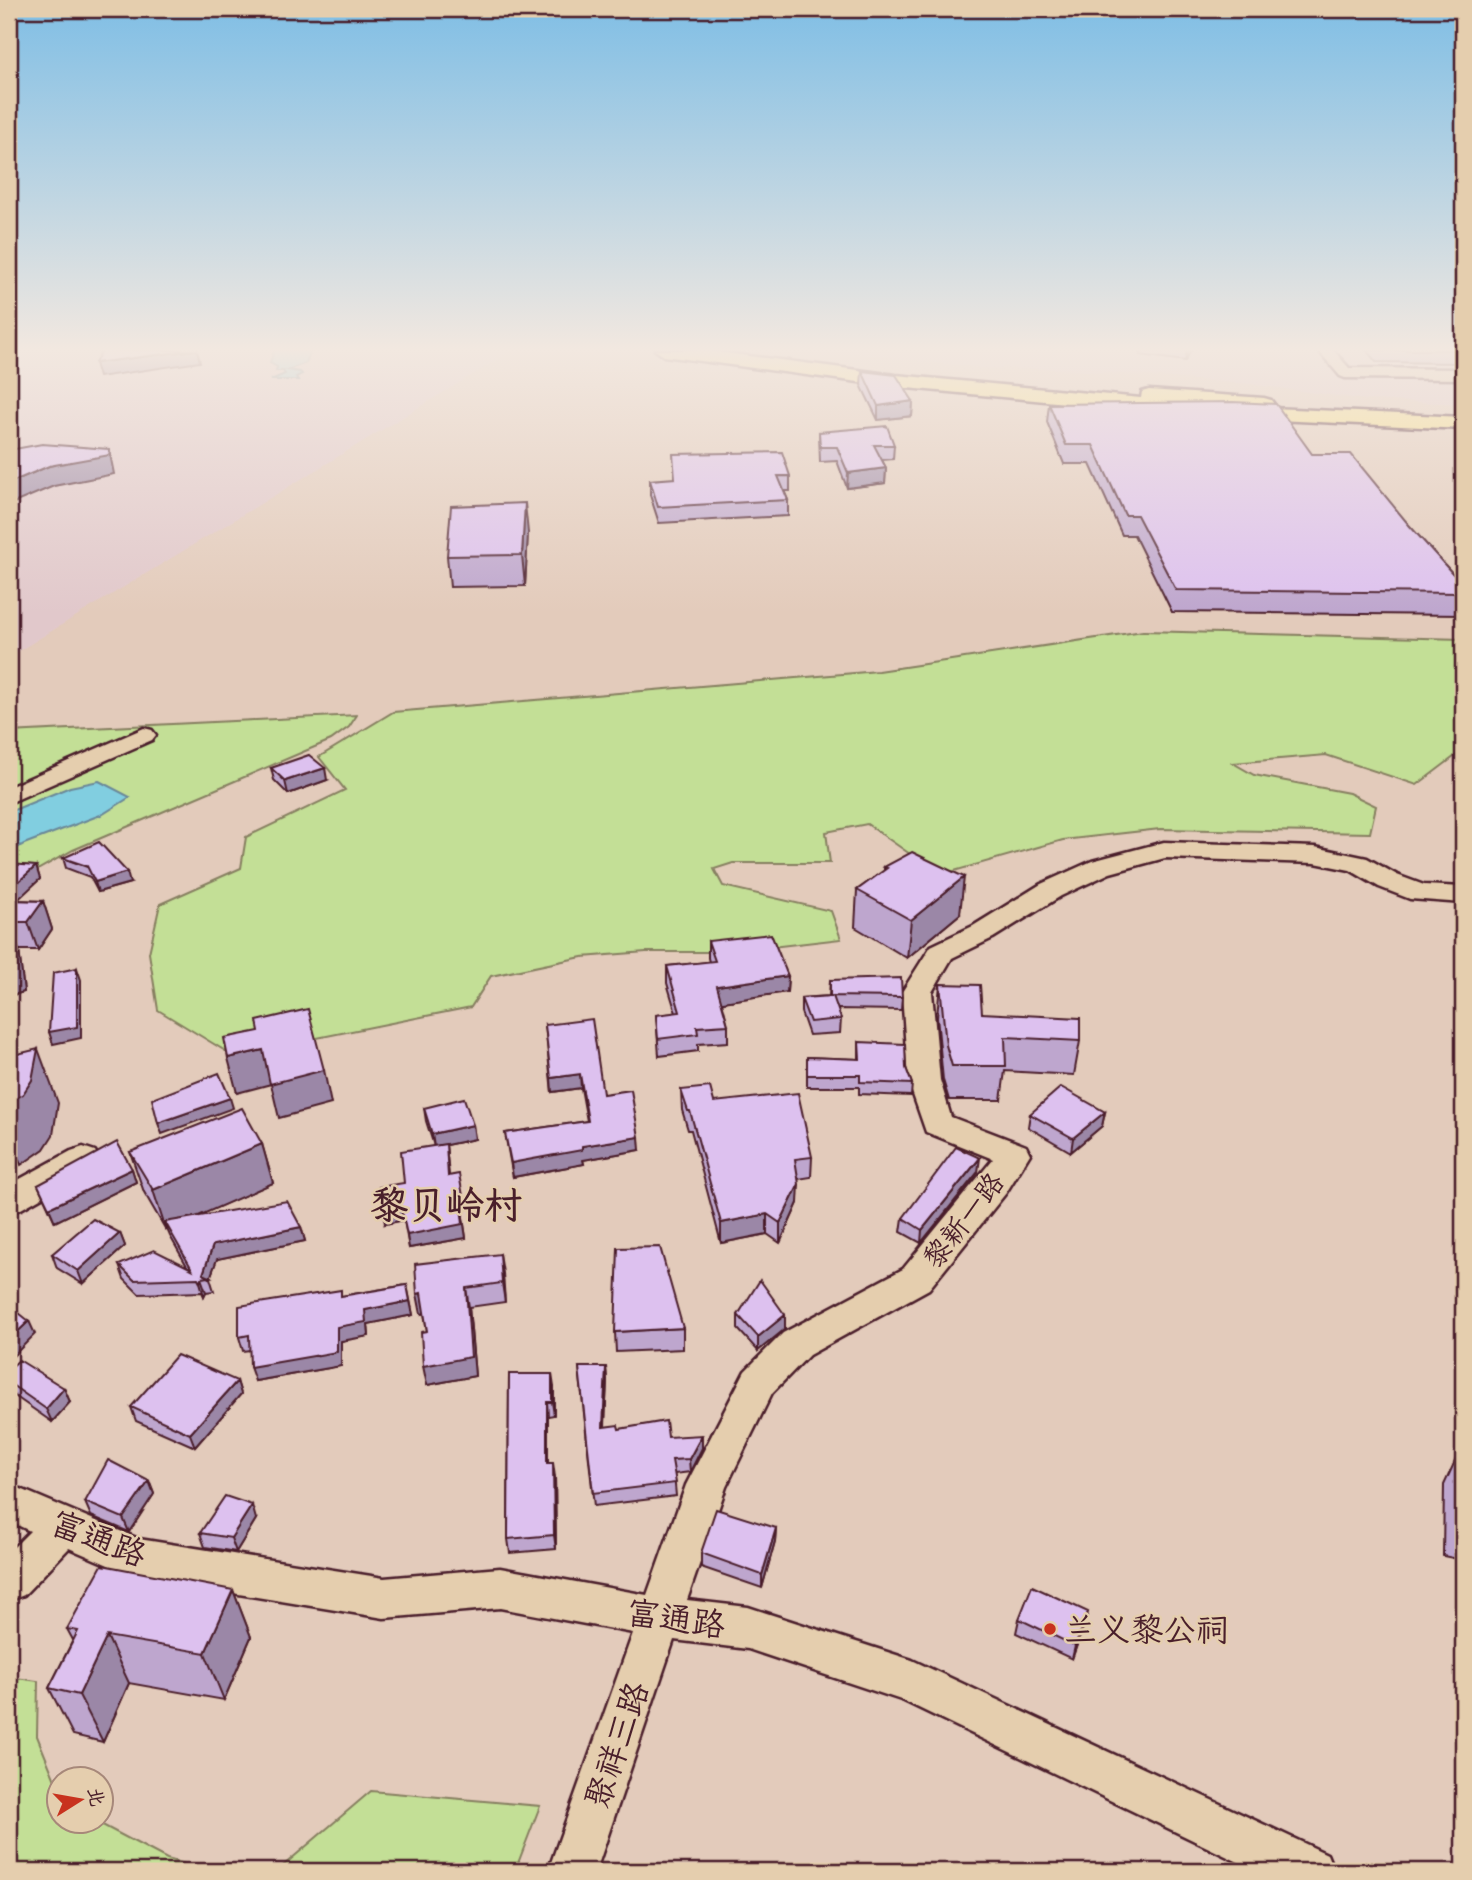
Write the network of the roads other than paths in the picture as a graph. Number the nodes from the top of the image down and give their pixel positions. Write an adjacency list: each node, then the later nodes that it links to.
1 (144, 735): 2 (street)
2 (9, 796)
3 (1463, 895): 9 (street, 黎新一路)
4 (83, 1158): 5 (street)
5 (9, 1200)
6 (9, 1502): 7 (street, 富通路)
7 (63, 1526): 8 (street); 9 (street, 富通路)
8 (9, 1581)
9 (661, 1618): 10 (street, 聚祥三路); 11 (street, 富通路)
10 (572, 1871)
11 (1310, 1871)

